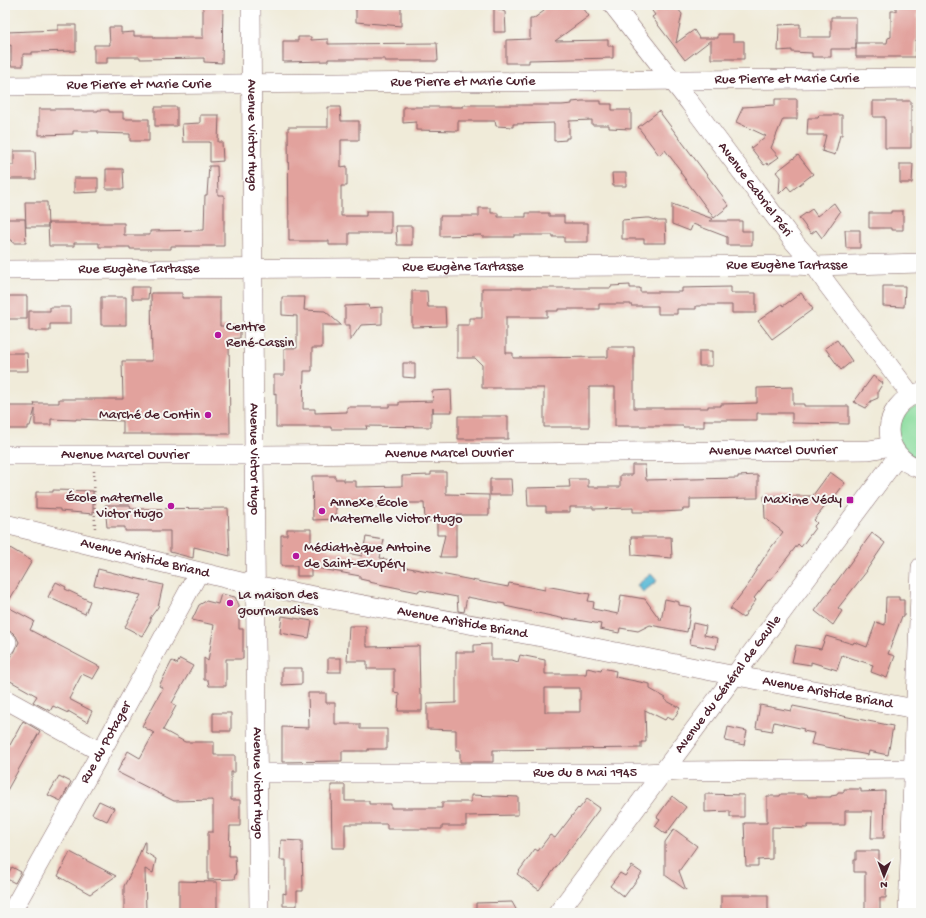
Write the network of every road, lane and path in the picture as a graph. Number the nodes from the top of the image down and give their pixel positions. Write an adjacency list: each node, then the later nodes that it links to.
1 (251, 5): 5 (street, Avenue Victor Hugo)
2 (613, 5): 4 (street, Avenue Gabriel Péri)
3 (921, 78): 4 (street, Rue Pierre et Marie Curie)
4 (672, 80): 5 (street, Rue Pierre et Marie Curie); 8 (street, Avenue Gabriel Péri)
5 (252, 85): 6 (street, Rue Pierre et Marie Curie); 9 (street, Avenue Victor Hugo)
6 (5, 86)
7 (921, 263): 8 (street, Rue Eugène Tartasse)
8 (815, 266): 9 (street, Rue Eugène Tartasse); 11 (street, Avenue Gabriel Péri)
9 (253, 269): 10 (street, Rue Eugène Tartasse); 15 (street, Avenue Victor Hugo)
10 (5, 270)
11 (916, 393): 12 (street)
12 (895, 451): 15 (street, Avenue Marcel Ouvrier); 16 (street); 22 (street, Avenue du Général de Gaulle)
13 (5, 455): 14 (street, Avenue Marcel Ouvrier)
14 (94, 455): 15 (street, Avenue Marcel Ouvrier); 18 (path)
15 (254, 455): 21 (street, Avenue Victor Hugo)
16 (921, 469)
17 (5, 524): 18 (street, Avenue Aristide Briand)
18 (96, 546): 20 (street, Avenue Aristide Briand)
19 (921, 567): 24 (street)
20 (199, 572): 21 (street, Avenue Aristide Briand); 25 (street, Rue du Potager)
21 (256, 585): 22 (street, Avenue Aristide Briand); 28 (street, Avenue Victor Hugo)
22 (734, 675): 24 (street, Avenue Aristide Briand); 27 (street, Avenue du Général de Gaulle)
23 (5, 699): 25 (street)
24 (919, 710): 26 (street)
25 (101, 752): 29 (street, Rue du Potager)
26 (913, 769): 27 (street, Rue du 8 Mai 1945); 32 (street)
27 (663, 772): 28 (street, Rue du 8 Mai 1945); 31 (street, Avenue du Général de Gaulle)
28 (258, 773): 30 (street, Avenue Victor Hugo)
29 (11, 913)
30 (259, 913)
31 (558, 913)
32 (908, 913)

